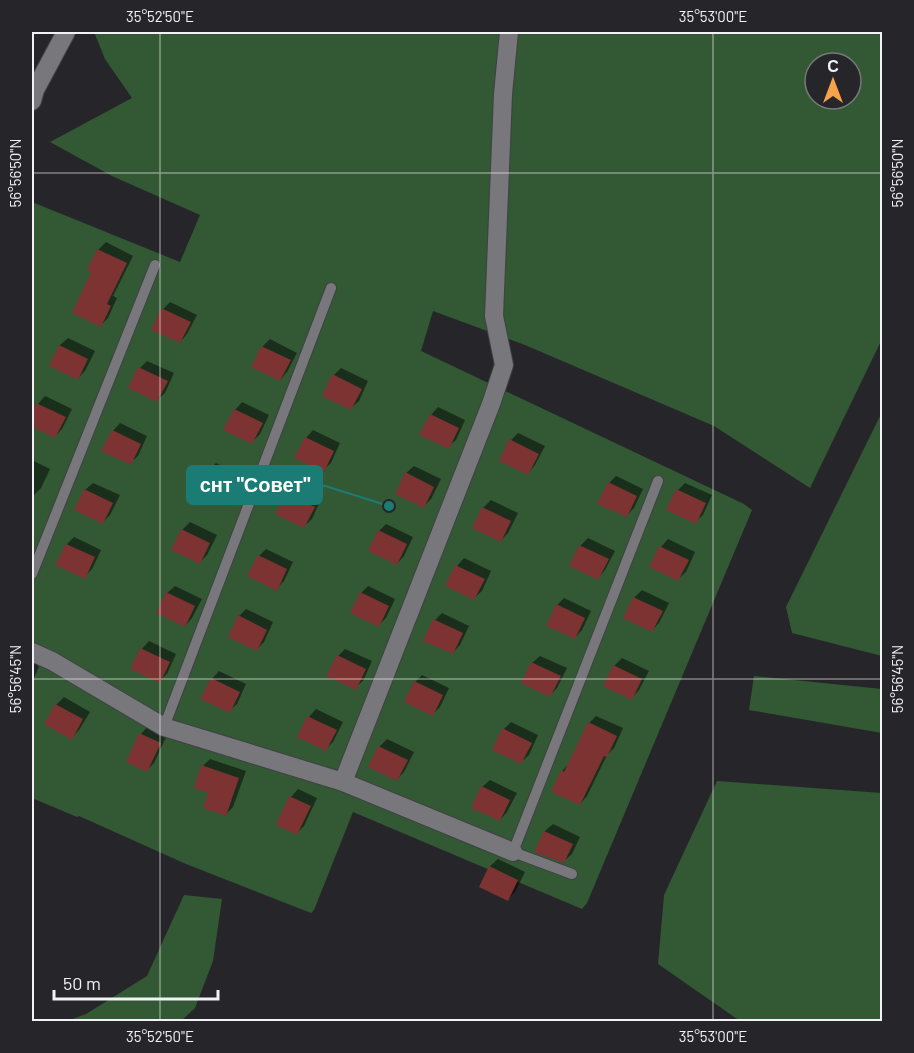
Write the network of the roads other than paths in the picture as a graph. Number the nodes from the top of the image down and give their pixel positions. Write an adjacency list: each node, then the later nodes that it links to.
1 (66, 32): 3 (street)
2 (509, 32): 10 (street)
3 (33, 93)
4 (155, 265): 7 (lane)
5 (331, 288): 9 (lane)
6 (658, 481): 11 (lane)
7 (32, 574)
8 (32, 652): 9 (street)
9 (164, 727): 10 (street)
10 (343, 782): 11 (street)
11 (513, 852): 12 (lane)
12 (572, 874)

